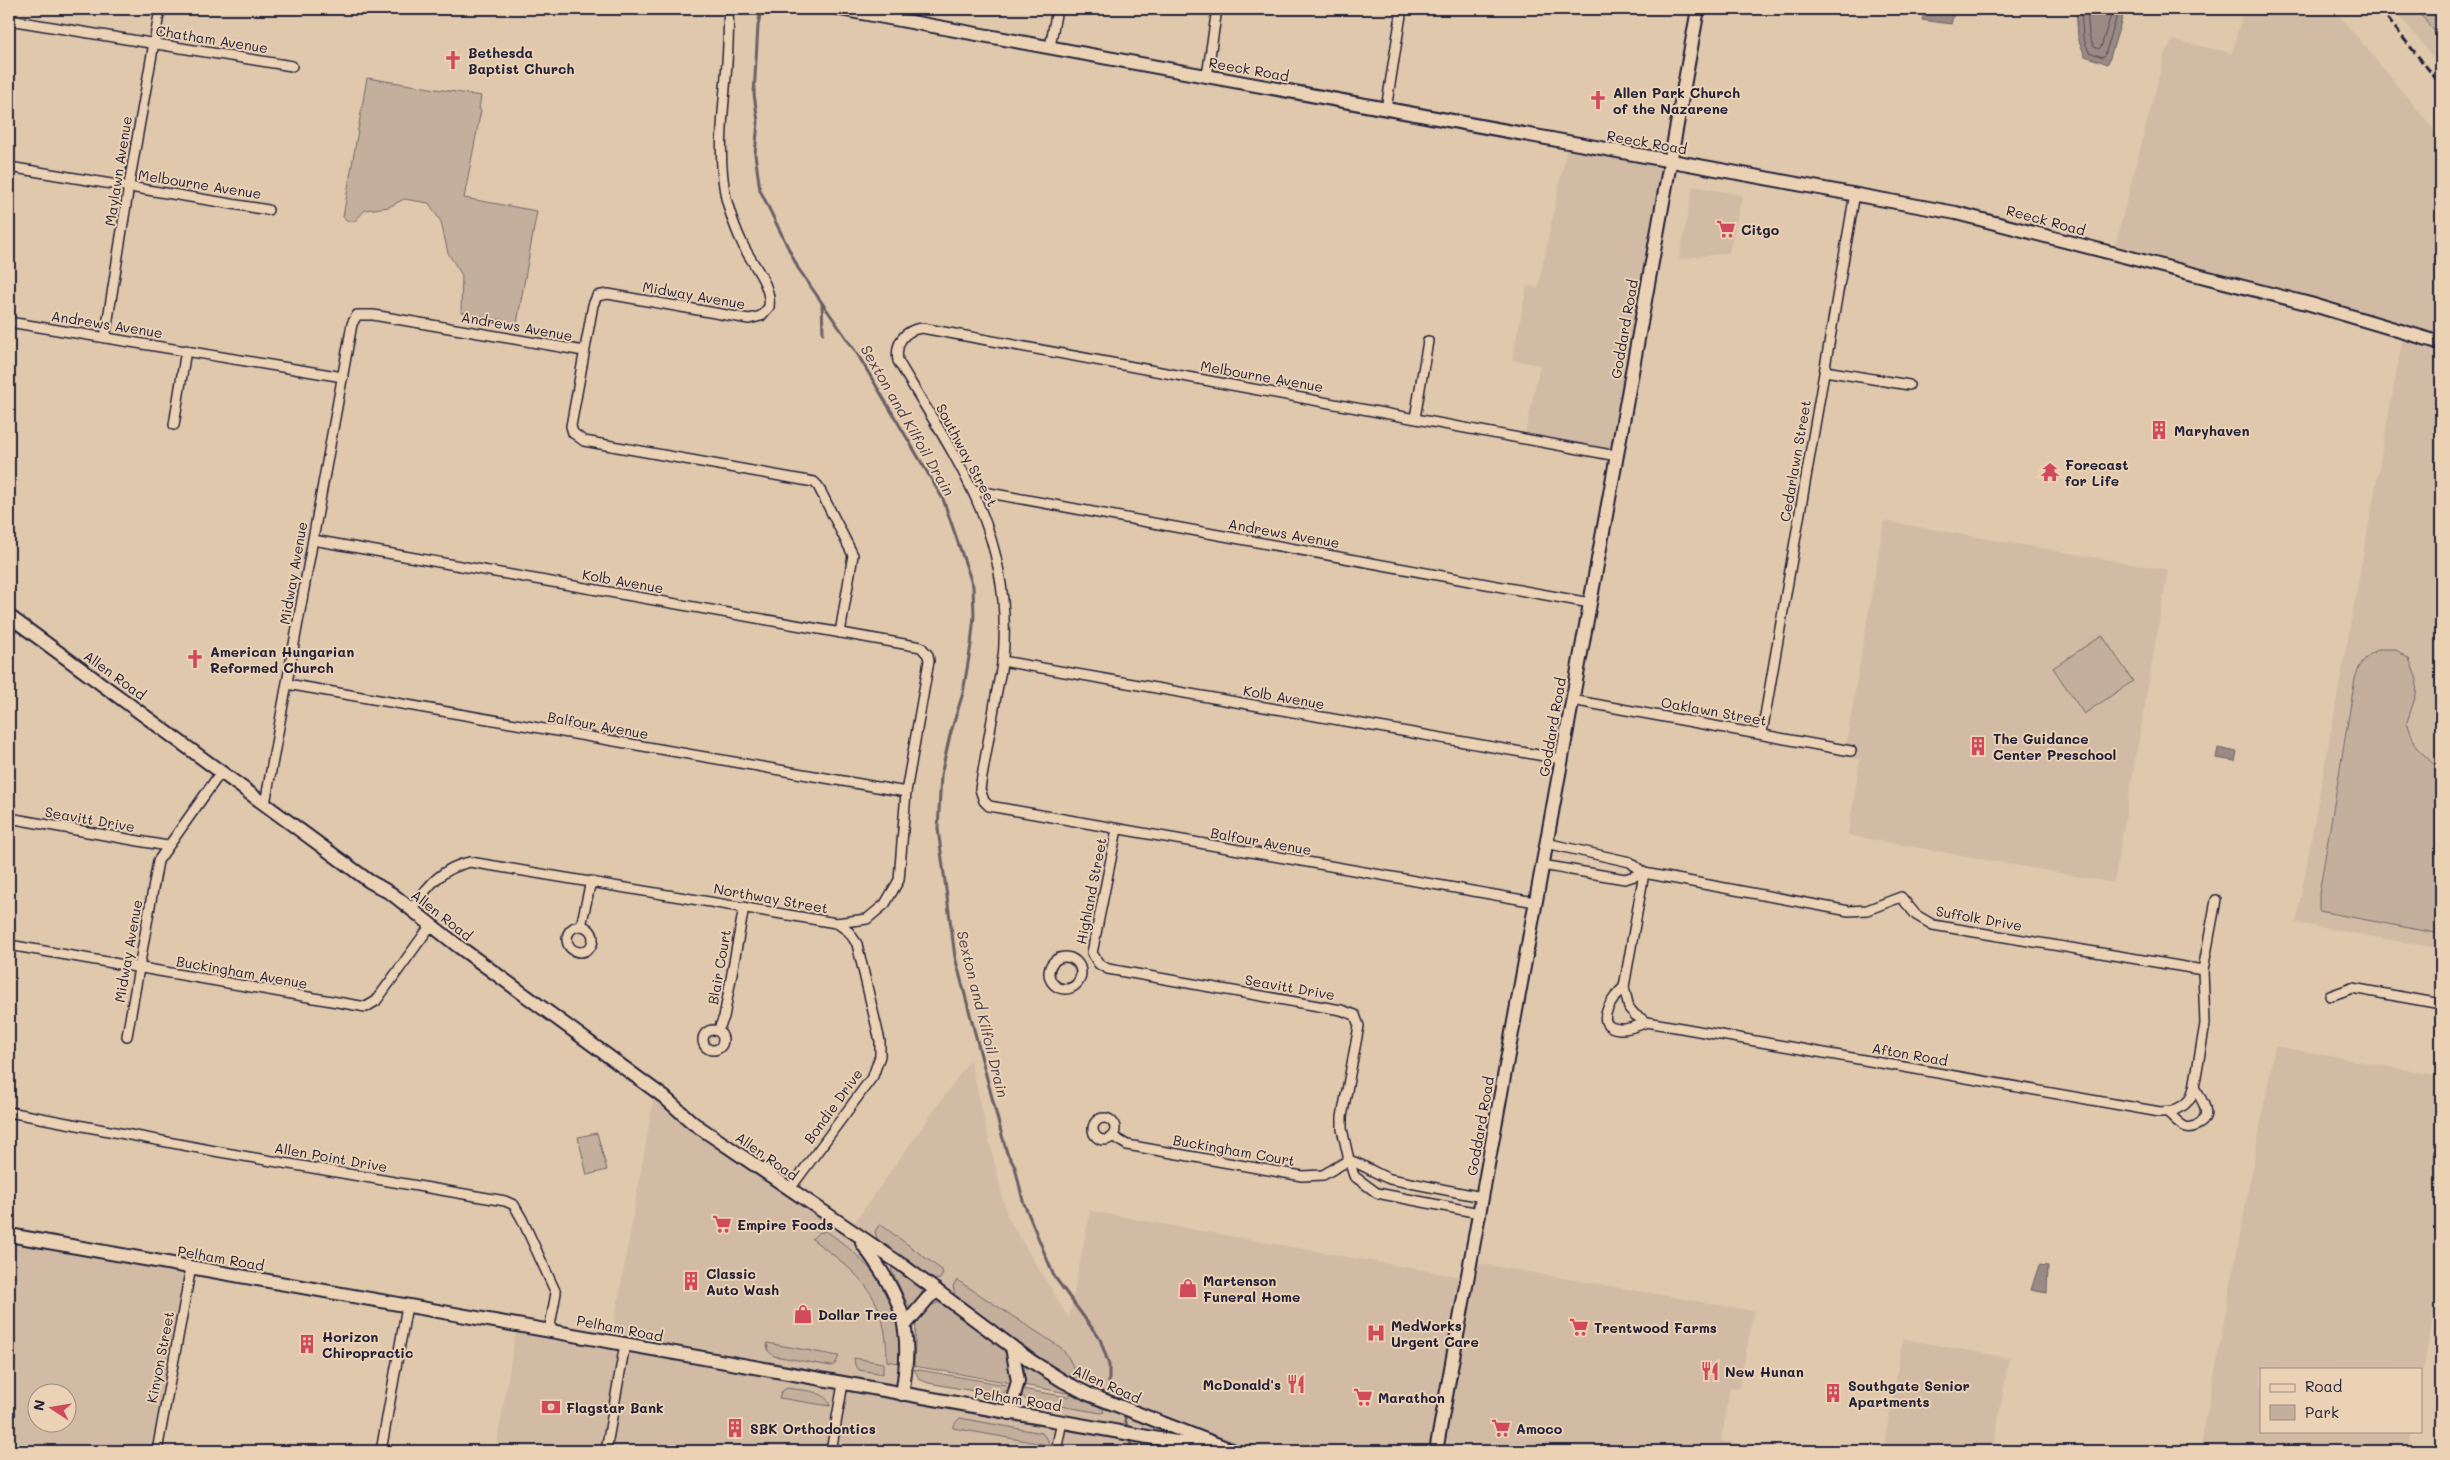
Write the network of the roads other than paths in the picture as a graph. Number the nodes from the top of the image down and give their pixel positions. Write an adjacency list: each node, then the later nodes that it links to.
1 (160, 9): 10 (street, Maylawn Avenue)
2 (728, 9): 26 (street, Midway Avenue)
3 (840, 9): 8 (main road, Reeck Road)
4 (1057, 9): 11 (street)
5 (1217, 9): 13 (street)
6 (1402, 9): 14 (street)
7 (1698, 9): 15 (main road, Goddard Road)
8 (901, 14): 11 (main road, Reeck Road)
9 (9, 20): 10 (street, Chatham Avenue)
10 (154, 44): 12 (street, Chatham Avenue); 17 (street, Maylawn Avenue)
11 (1050, 47): 13 (main road, Reeck Road)
12 (292, 66)
13 (1207, 76): 14 (main road, Reeck Road)
14 (1386, 109): 15 (main road, Reeck Road)
15 (1670, 162): 18 (main road, Reeck Road); 32 (main road, Goddard Road)
16 (9, 167): 17 (street, Melbourne Avenue)
17 (128, 187): 19 (street, Melbourne Avenue); 22 (street, Maylawn Avenue)
18 (1855, 193): 24 (main road, Reeck Road); 27 (street, Cedarlawn Street)
19 (268, 210)
20 (9, 322): 22 (street, Andrews Avenue)
21 (904, 336): 30 (street, Melbourne Avenue); 33 (street, Southway Street)
22 (105, 338): 25 (street, Andrews Avenue)
23 (1428, 342): 30 (street)
24 (2441, 343)
25 (186, 350): 28 (street, Andrews Avenue); 31 (street)
26 (584, 351): 28 (street, Andrews Avenue); 37 (street, Andrews Avenue)
27 (1825, 371): 29 (street); 42 (street, Cedarlawn Street)
28 (343, 377): 34 (street, Midway Avenue)
29 (1909, 385)
30 (1414, 418): 32 (street, Melbourne Avenue)
31 (174, 425)
32 (1616, 456): 35 (main road, Goddard Road)
33 (973, 490): 35 (street, Andrews Avenue); 39 (street, Southway Street)
34 (313, 540): 37 (street, Kolb Avenue); 40 (street, Midway Avenue)
35 (1590, 603): 41 (main road, Goddard Road)
36 (9, 616): 45 (main road, Allen Road)
37 (840, 633): 38 (street, Kolb Avenue)
38 (926, 652): 46 (street, Northway Street)
39 (1002, 661): 44 (street, Kolb Avenue); 47 (street, Southway Street)
40 (286, 684): 46 (street, Balfour Avenue); 48 (street, Midway Avenue)
41 (1572, 700): 42 (street, Oaklawn Street); 44 (main road, Goddard Road)
42 (1762, 733): 43 (street, Oaklawn Street)
43 (1851, 751)
44 (1562, 759): 51 (main road, Goddard Road)
45 (221, 772): 48 (main road, Allen Road); 52 (street, Midway Avenue)
46 (906, 792): 60 (street, Northway Street)
47 (984, 801): 50 (street, Balfour Avenue)
48 (265, 804): 59 (main road, Allen Road)
49 (9, 818): 52 (street, Seavitt Drive)
50 (1116, 829): 57 (street, Balfour Avenue); 64 (street, Highland Street)
51 (1546, 843): 53 (main road, Goddard Road); 54 (street, Suffolk Drive)
52 (167, 846): 66 (street, Midway Avenue)
53 (1542, 865): 54 (street, Suffolk Drive); 57 (main road, Goddard Road)
54 (1644, 873): 67 (street, Suffolk Drive); 68 (street)
55 (591, 881): 58 (street, Northway Street); 59 (street, Northway Street); 62 (street)
56 (2216, 900): 67 (street)
57 (1535, 902): 80 (main road, Goddard Road)
58 (744, 907): 60 (street, Northway Street); 72 (street, Blair Court)
59 (411, 910): 61 (main road, Allen Road)
60 (836, 923): 79 (street, Bondie Drive)
61 (431, 925): 66 (street, Buckingham Avenue); 79 (main road, Allen Road)
62 (581, 926)
63 (9, 946): 66 (street, Buckingham Avenue)
64 (1095, 958): 65 (street); 78 (street, Seavitt Drive)
65 (1079, 966)
66 (139, 968): 73 (street, Midway Avenue)
67 (2203, 970): 74 (street)
68 (1624, 987): 71 (street, Afton Road); 71 (street, Afton Road)
69 (2330, 996): 70 (street)
70 (2441, 1004)
71 (1647, 1022): 76 (street, Afton Road)
72 (718, 1031)
73 (127, 1036)
74 (2194, 1088): 76 (street); 76 (street, Afton Road)
75 (9, 1112): 88 (street, Allen Point Drive)
76 (2167, 1112)
77 (1112, 1136): 78 (street, Buckingham Court)
78 (1349, 1160): 80 (street); 81 (street)
79 (789, 1190): 83 (main road, Allen Road)
80 (1482, 1197): 81 (main road, Goddard Road)
81 (1479, 1213): 102 (main road, Goddard Road)
82 (9, 1235): 84 (main road, Pelham Road)
83 (858, 1237): 85 (main road, Allen Road); 87 (main road, Allen Road)
84 (191, 1268): 86 (main road, Pelham Road); 95 (street, Kinyon Street)
85 (937, 1291): 87 (main road); 90 (main road, Allen Road)
86 (407, 1306): 88 (main road, Pelham Road); 96 (street)
87 (905, 1325): 92 (main road, Allen Road)
88 (549, 1331): 89 (main road, Pelham Road)
89 (625, 1344): 91 (main road, Pelham Road); 97 (street)
90 (1012, 1347): 93 (main road); 101 (main road, Allen Road)
91 (843, 1384): 92 (main road, Pelham Road); 98 (street)
92 (902, 1394): 93 (main road, Pelham Road)
93 (1009, 1413): 94 (main road, Pelham Road)
94 (1062, 1421): 99 (street); 100 (main road, Pelham Road)
95 (157, 1451)
96 (381, 1451)
97 (606, 1451)
98 (831, 1451)
99 (1056, 1451)
100 (1225, 1451)
101 (1234, 1451)
102 (1436, 1451)

